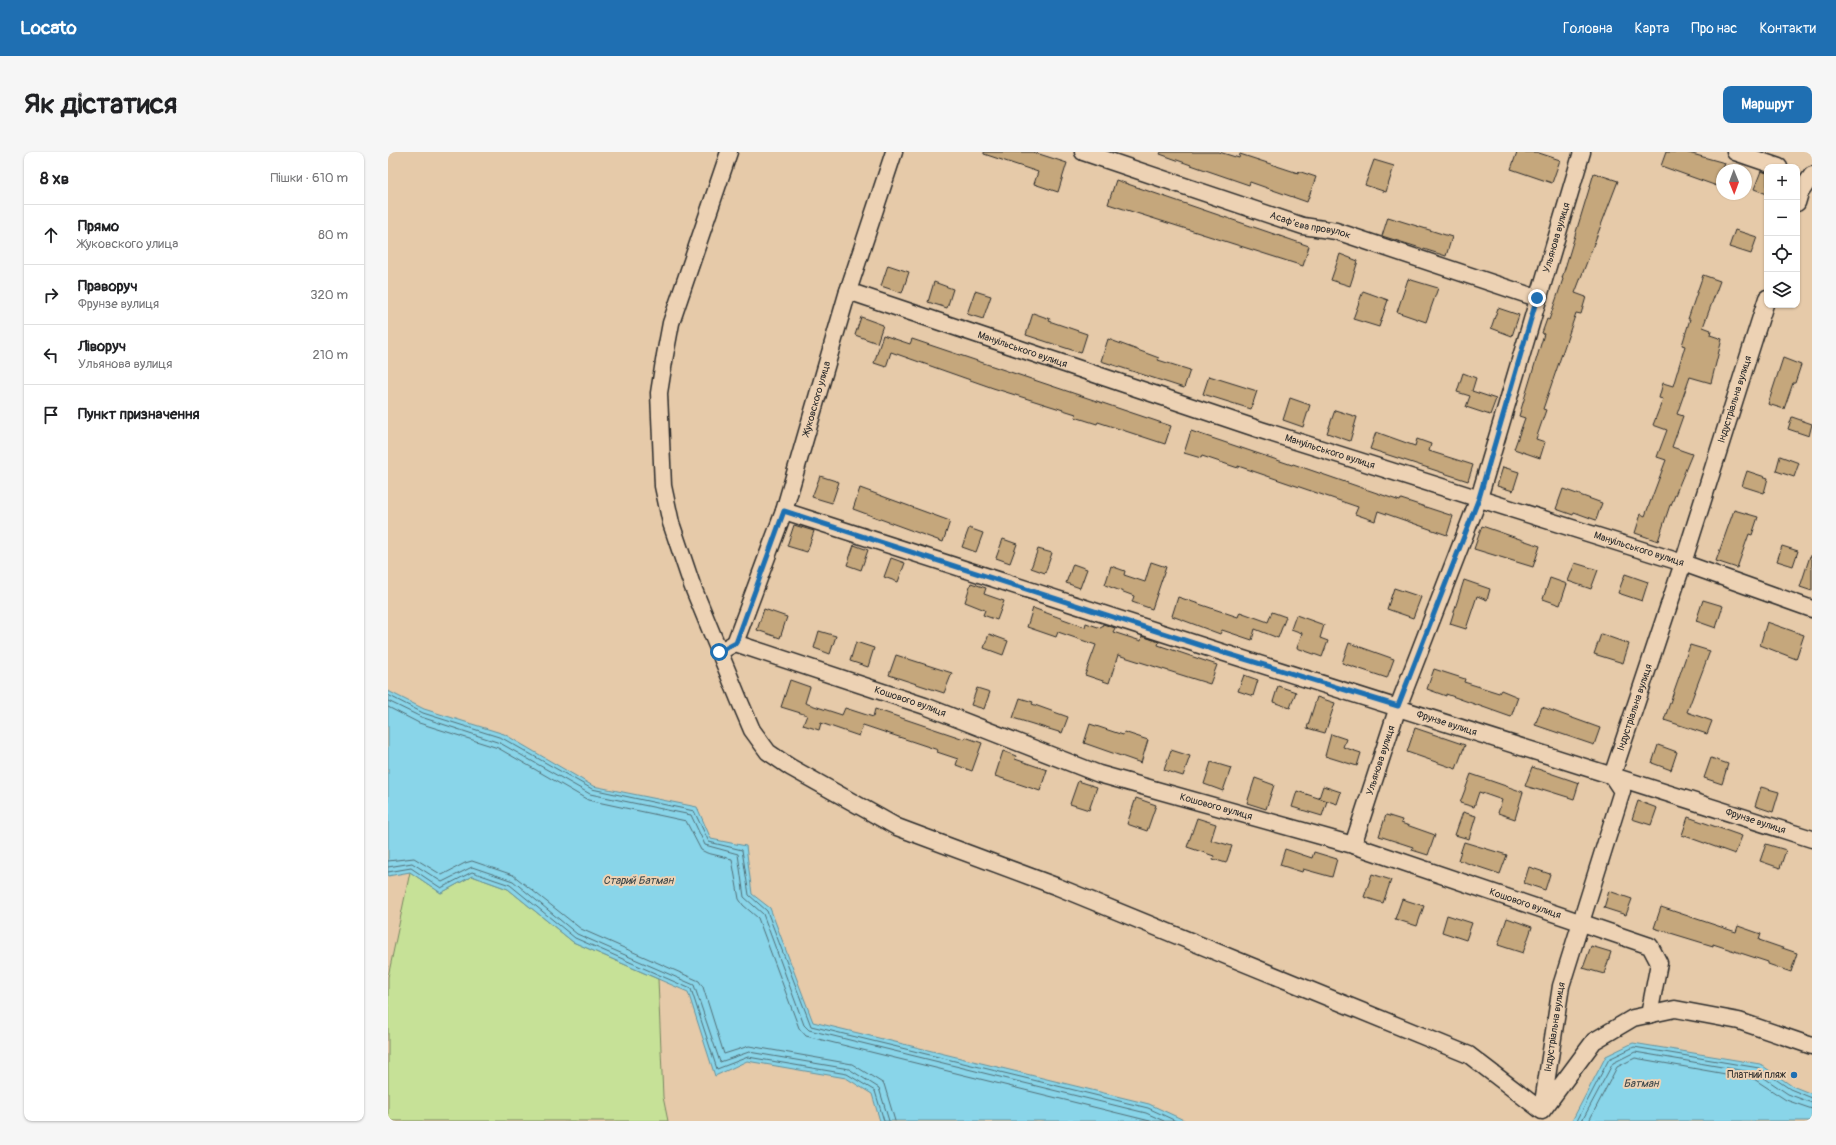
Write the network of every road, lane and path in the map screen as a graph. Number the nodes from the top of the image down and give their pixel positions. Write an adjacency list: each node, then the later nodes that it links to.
1 (729, 152): 18 (street)
2 (894, 152): 10 (street, Жуковского улица)
3 (1083, 152): 11 (street, Асаф’єва провулок)
4 (1582, 152): 11 (street, Ульянова вулиця)
5 (1735, 152): 6 (street)
6 (1770, 164)
7 (1800, 173): 8 (street)
8 (1812, 175): 9 (street)
9 (1798, 200)
10 (848, 291): 13 (street, Мануільського вулиця); 14 (street, Жуковского улица)
11 (1537, 298): 13 (street, Ульянова вулиця)
12 (1764, 307): 15 (street, Індустріальна вулиця)
13 (1479, 498): 15 (street, Мануільського вулиця); 19 (street, Ульянова вулиця)
14 (784, 511): 17 (street, Жуковского улица); 19 (street, Фрунзе вулиця)
15 (1683, 563): 16 (street, Мануільського вулиця); 20 (street, Індустріальна вулиця)
16 (1812, 609)
17 (736, 643): 18 (street); 22 (street, Кошового вулиця)
18 (719, 652): 26 (street)
19 (1398, 706): 20 (street, Фрунзе вулиця); 22 (street, Ульянова вулиця)
20 (1612, 776): 21 (street, Фрунзе вулиця); 23 (street, Індустріальна вулиця)
21 (1812, 839)
22 (1353, 845): 23 (street, Кошового вулиця)
23 (1580, 921): 24 (street, Кошового вулиця); 26 (street, Індустріальна вулиця)
24 (1649, 1015): 25 (street); 26 (street)
25 (1812, 1046)
26 (1542, 1116)

